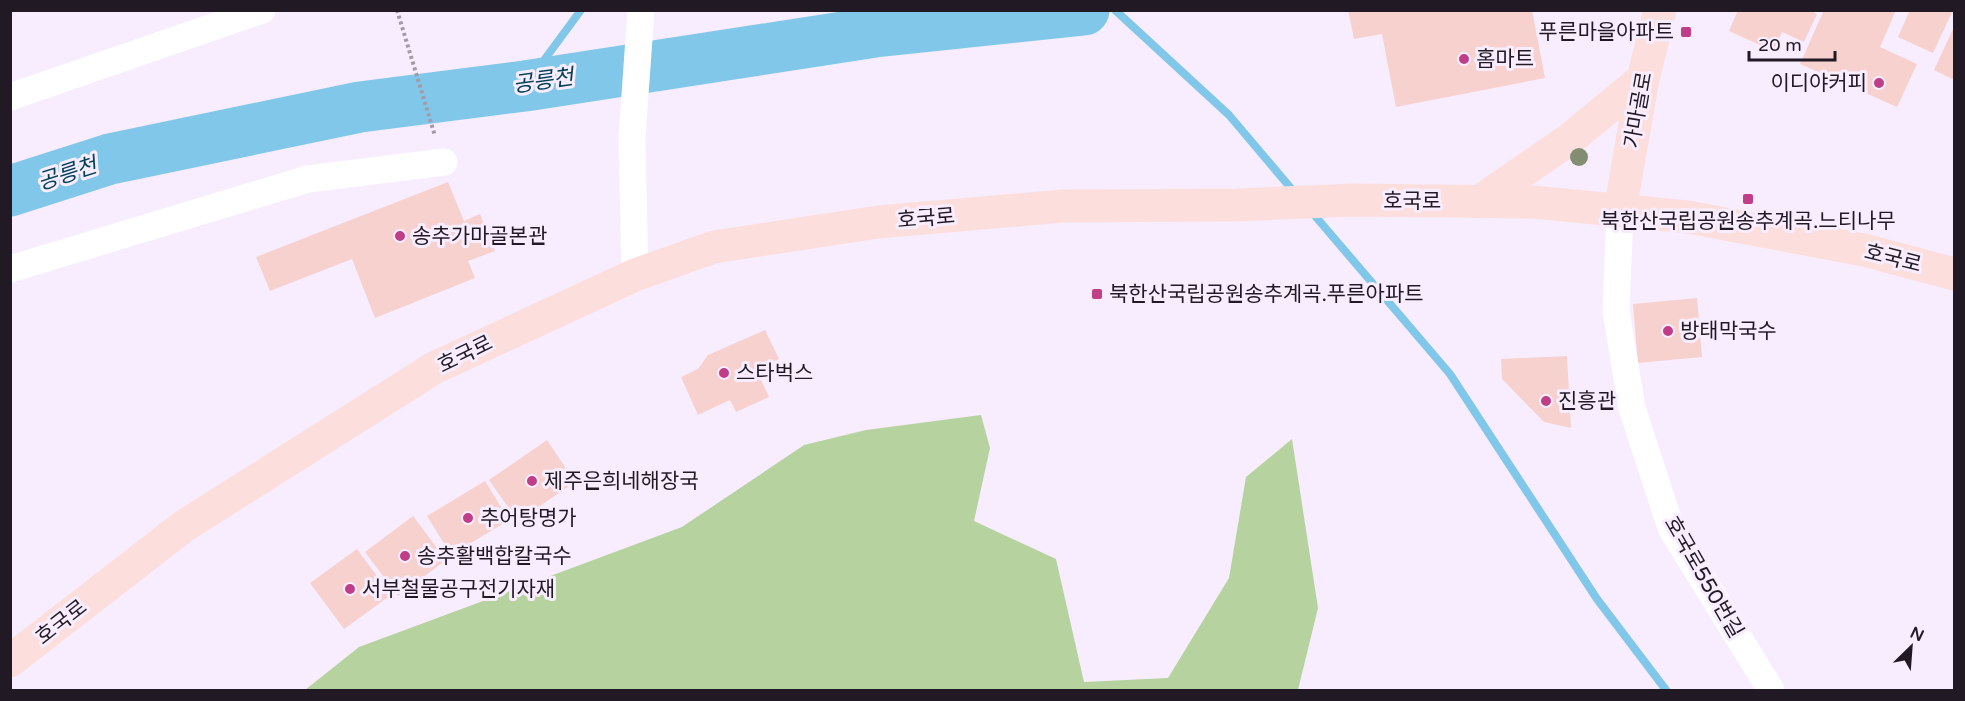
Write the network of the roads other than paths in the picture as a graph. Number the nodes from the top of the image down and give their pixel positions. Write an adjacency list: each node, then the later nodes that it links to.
1 (262, 10): 5 (street)
2 (641, 10): 11 (street)
3 (1660, 10): 4 (street, 가마골로)
4 (1642, 79): 7 (street); 8 (street, 가마골로)
5 (10, 97)
6 (444, 162): 9 (street)
7 (1480, 201): 8 (street, 호국로); 11 (street, 호국로)
8 (1620, 210): 10 (street, 호국로); 13 (street, 호국로550번길)
9 (10, 269)
10 (1954, 274)
11 (635, 275): 12 (street, 호국로)
12 (10, 661)
13 (1771, 690)

